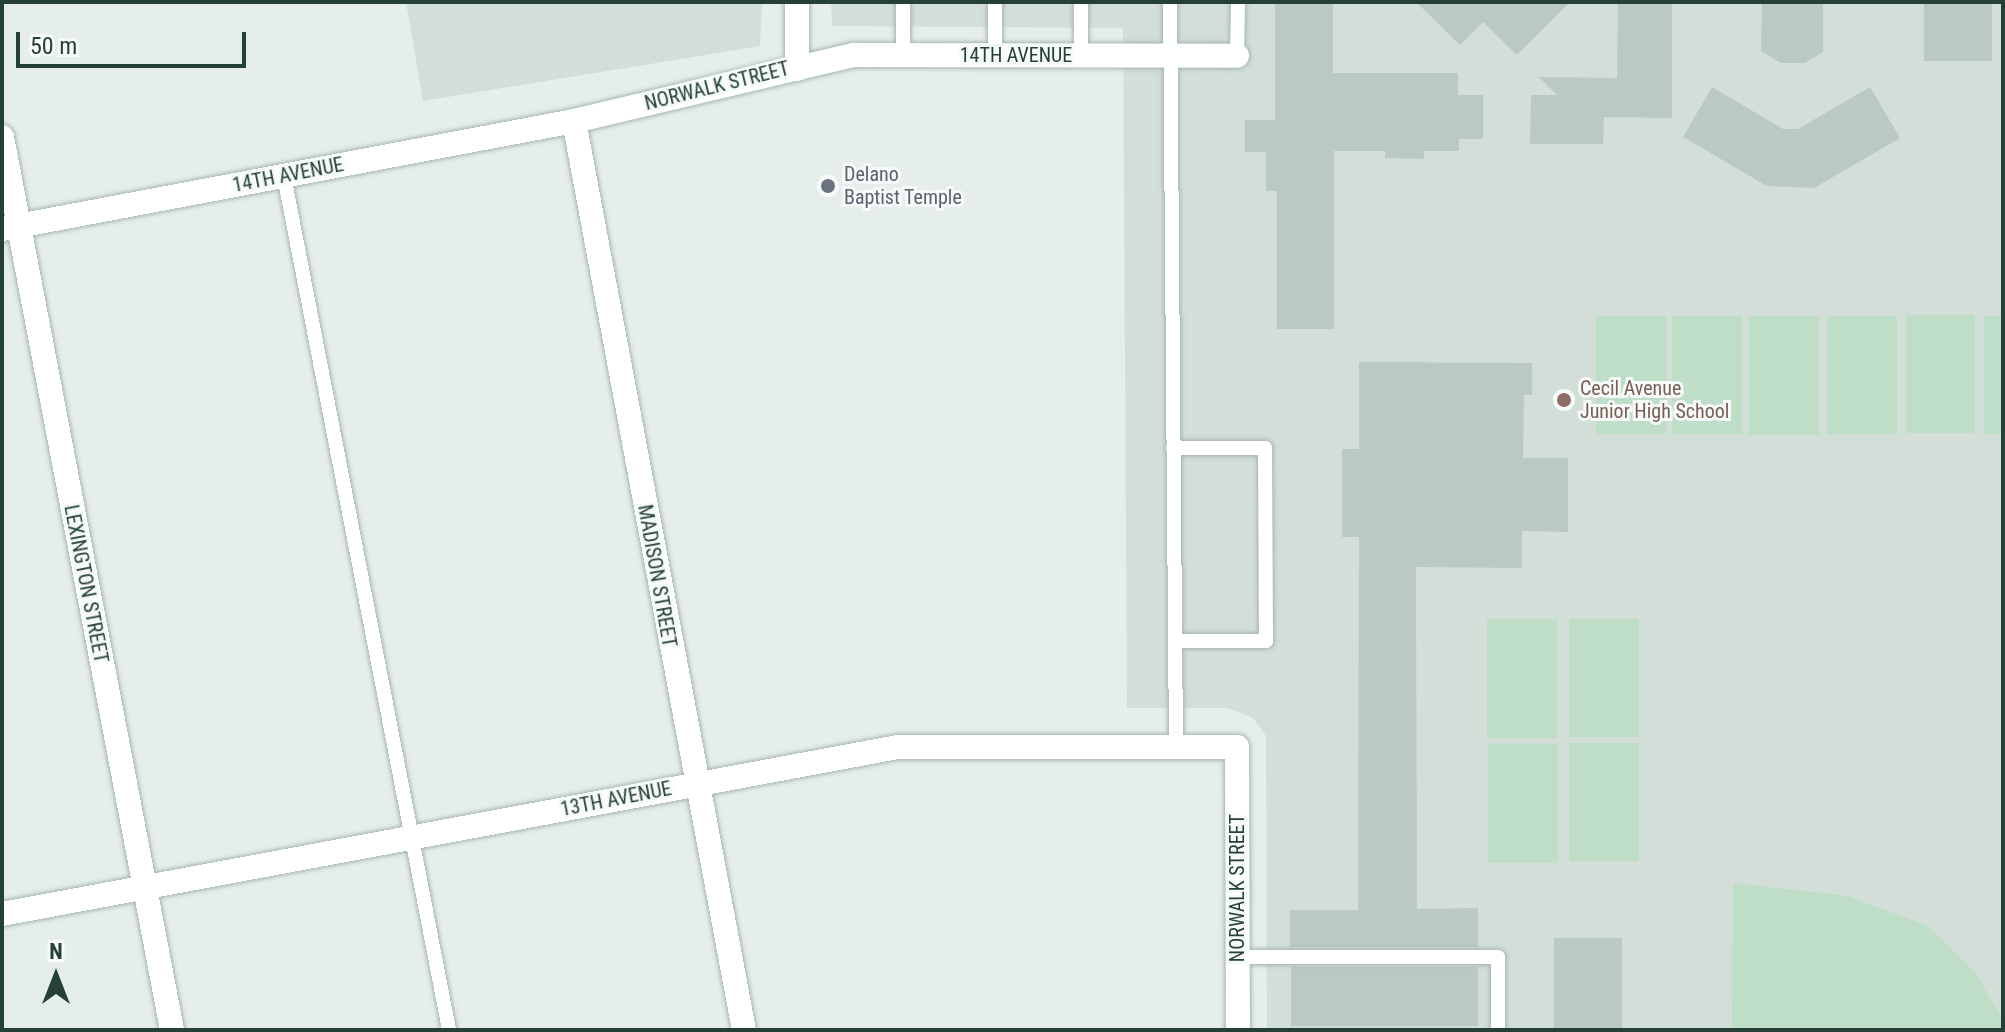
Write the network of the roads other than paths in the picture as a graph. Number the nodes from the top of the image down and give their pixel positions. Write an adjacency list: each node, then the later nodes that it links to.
1 (797, 2): 12 (street, NORWALK STREET)
2 (903, 2): 7 (lane)
3 (995, 2): 8 (lane)
4 (1081, 2): 9 (lane)
5 (1170, 2): 10 (lane)
6 (1238, 2): 11 (lane)
7 (903, 54): 8 (street, 14TH AVENUE); 12 (street, 14TH AVENUE)
8 (995, 56): 9 (street, 14TH AVENUE)
9 (1081, 56): 10 (street, 14TH AVENUE)
10 (1170, 56): 11 (street, 14TH AVENUE); 17 (lane)
11 (1237, 56)
12 (797, 69): 13 (street, NORWALK STREET)
13 (574, 121): 15 (street, 14TH AVENUE); 21 (street, MADISON STREET)
14 (2, 137): 16 (street, LEXINGTON STREET)
15 (284, 176): 16 (street, 14TH AVENUE); 22 (lane)
16 (10, 228): 23 (street, LEXINGTON STREET)
17 (1173, 448): 18 (lane); 18 (lane)
18 (1175, 641): 19 (lane)
19 (1176, 747): 20 (street, 13TH AVENUE); 21 (street, 13TH AVENUE)
20 (1237, 747): 25 (street, NORWALK STREET)
21 (696, 784): 22 (street, 13TH AVENUE); 28 (street, MADISON STREET)
22 (411, 837): 23 (street, 13TH AVENUE); 27 (lane)
23 (144, 887): 24 (street, 13TH AVENUE); 26 (street, LEXINGTON STREET)
24 (2, 914)
25 (1237, 957): 29 (street, NORWALK STREET); 30 (lane)
26 (172, 1030)
27 (449, 1030)
28 (744, 1030)
29 (1238, 1030)
30 (1498, 1030)

